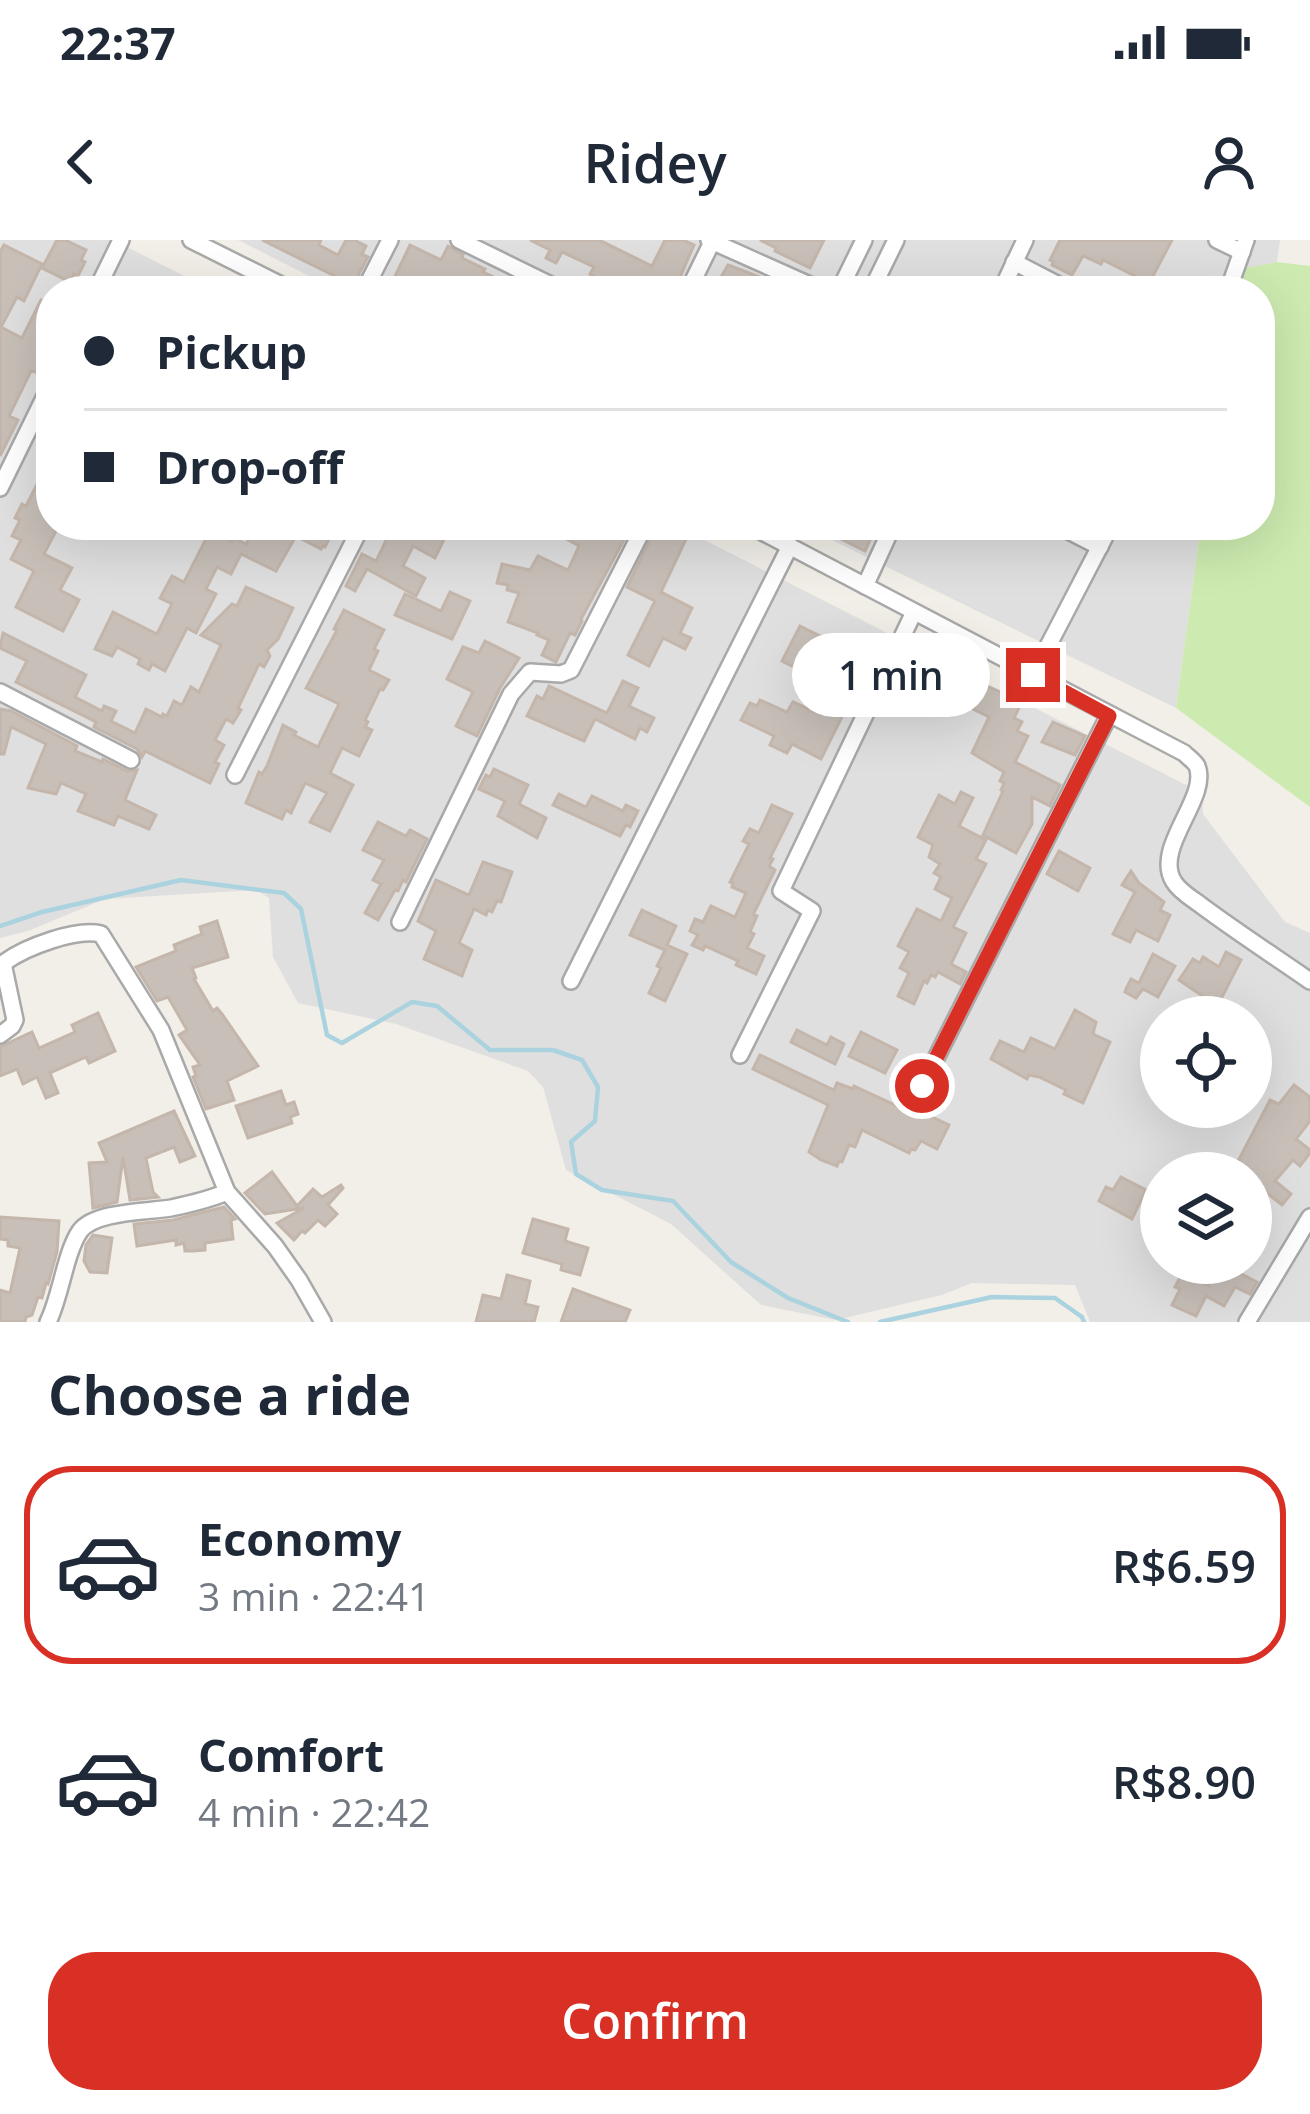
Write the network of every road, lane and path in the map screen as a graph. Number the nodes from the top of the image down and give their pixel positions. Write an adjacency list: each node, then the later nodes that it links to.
1 (121, 240): 13 (street)
2 (191, 240): 14 (street)
3 (390, 240): 15 (street)
4 (459, 240): 16 (street)
5 (712, 240): 17 (street); 18 (street)
6 (864, 240): 19 (street)
7 (879, 240): 10 (street)
8 (1025, 240): 12 (street)
9 (1217, 240): 11 (street)
10 (896, 241): 20 (street)
11 (1244, 246): 23 (street)
12 (1014, 262): 21 (street); 22 (street)
13 (103, 276)
14 (263, 276)
15 (372, 276)
16 (532, 276)
17 (695, 276)
18 (790, 276)
19 (846, 276)
20 (878, 276)
21 (1007, 276)
22 (1041, 276)
23 (1233, 276)
24 (36, 415): 25 (street)
25 (0, 488)
26 (354, 540): 40 (street)
27 (637, 540): 41 (street)
28 (780, 540): 32 (street)
29 (886, 540): 34 (street)
30 (1086, 540): 33 (street)
31 (1104, 540): 33 (street)
32 (790, 546): 34 (street); 42 (street)
33 (1100, 547): 36 (street)
34 (865, 586): 35 (street)
35 (914, 612): 36 (street); 45 (street)
36 (1033, 675): 38 (street)
37 (0, 692): 39 (street)
38 (1109, 716): 43 (street); 46 (street)
39 (131, 760)
40 (235, 776)
41 (400, 922)
42 (571, 981)
43 (1310, 981)
44 (0, 1034): 47 (street)
45 (740, 1054)
46 (922, 1086)
47 (226, 1192): 49 (street); 50 (street)
48 (1310, 1217): 51 (street)
49 (48, 1322)
50 (322, 1322)
51 (1246, 1322)

